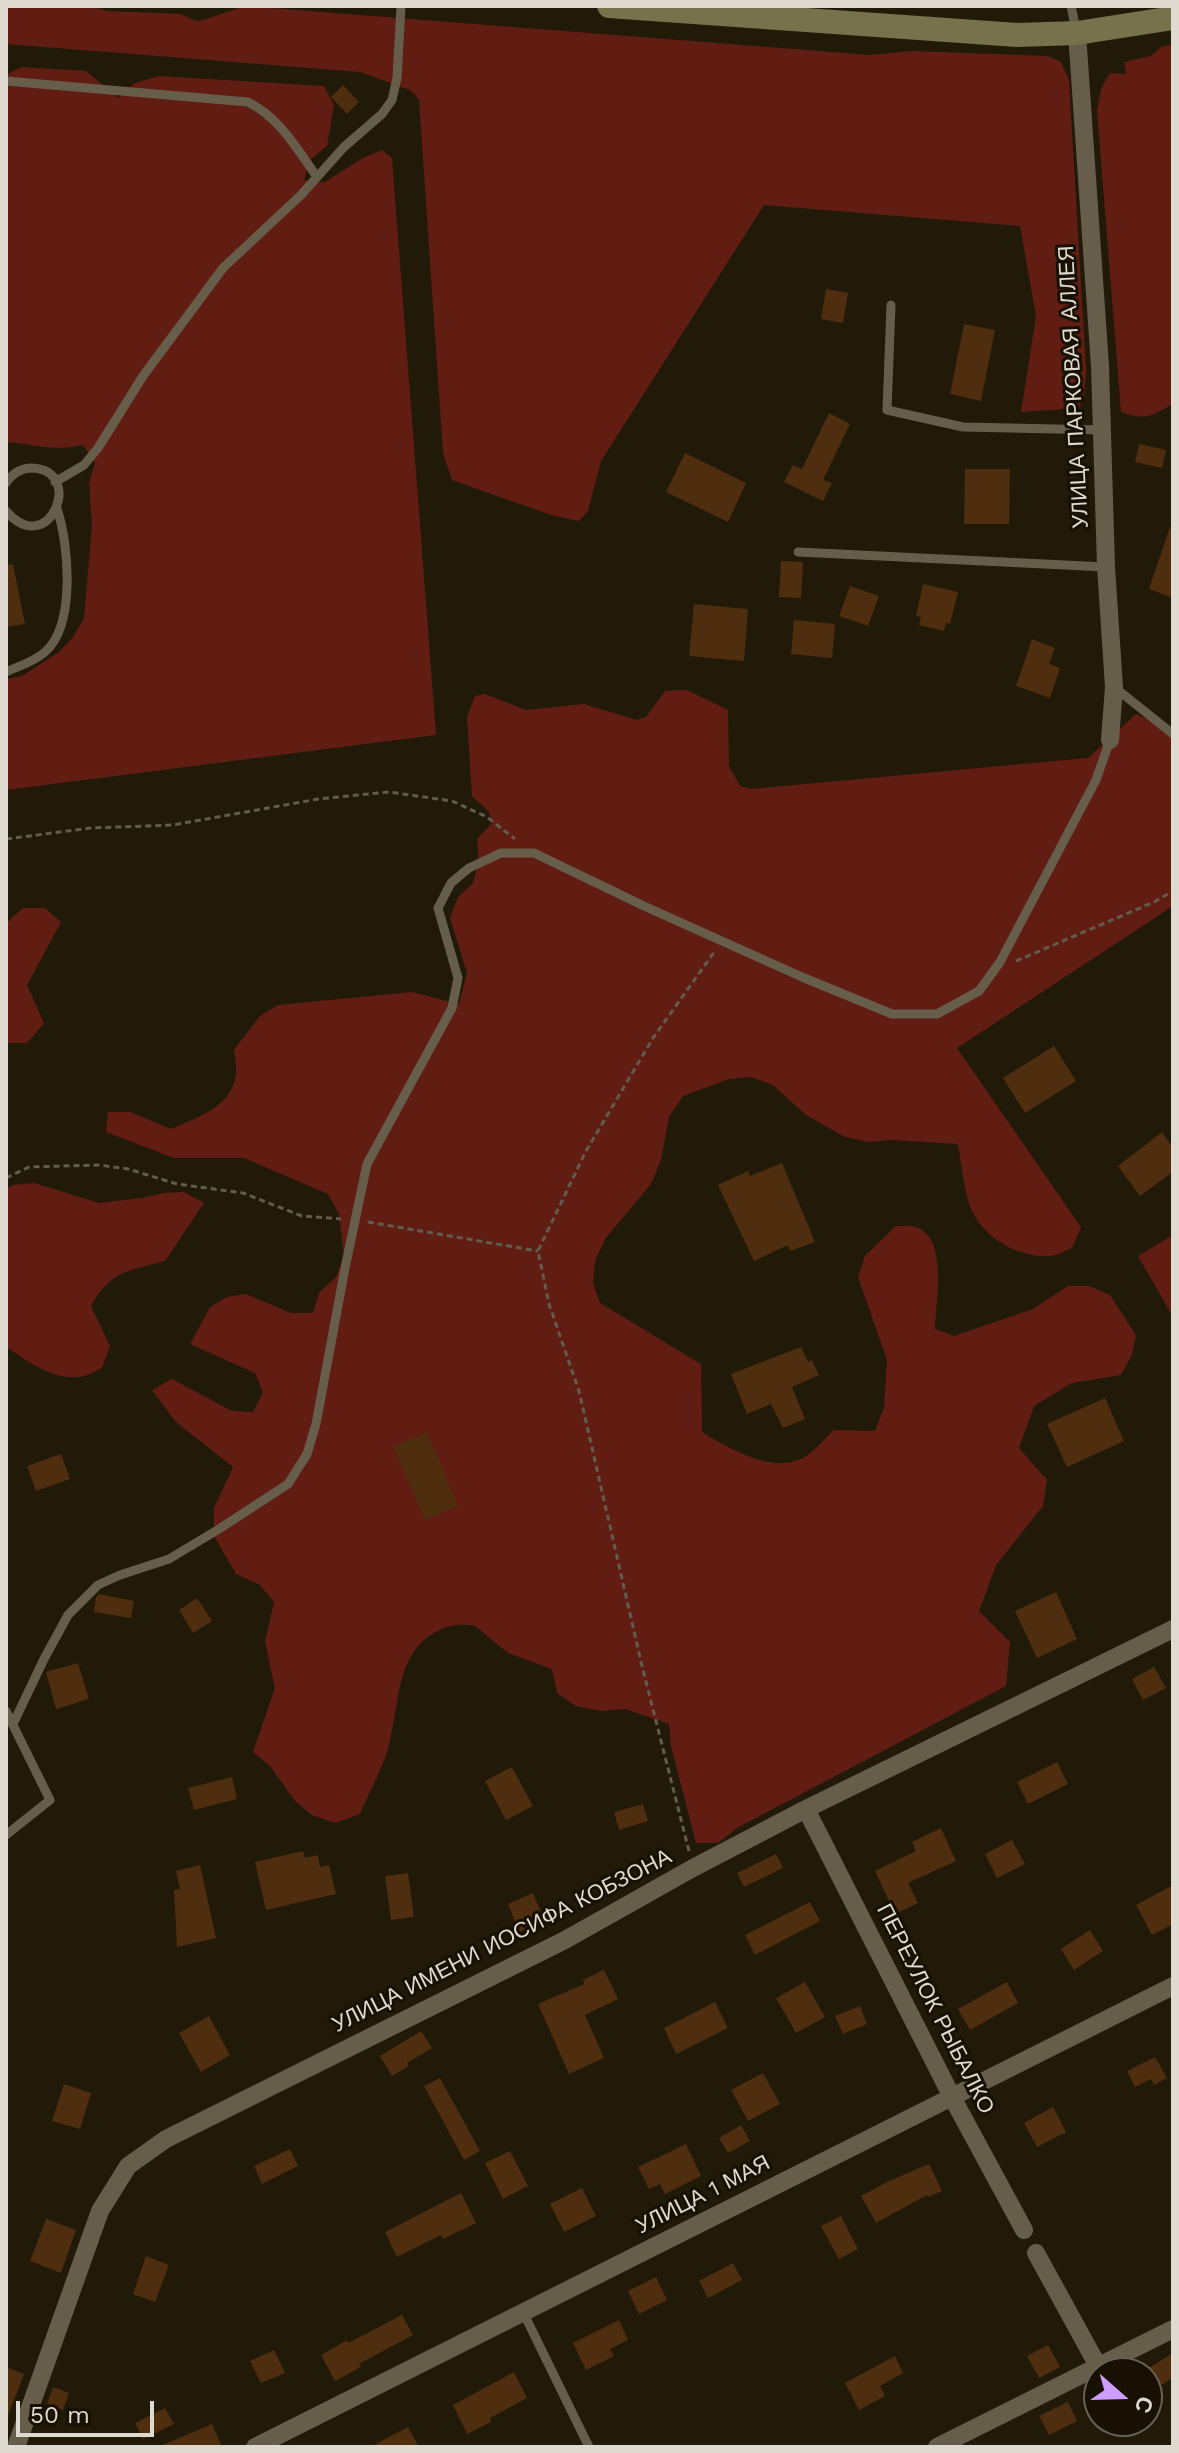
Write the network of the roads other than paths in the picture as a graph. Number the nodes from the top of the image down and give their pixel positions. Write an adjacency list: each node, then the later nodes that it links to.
1 (401, 6): 7 (lane)
2 (609, 6): 5 (main road)
3 (1071, 6): 5 (lane)
4 (1173, 18): 5 (main road)
5 (1077, 33): 9 (street, УЛИЦА ПАРКОВАЯ АЛЛЕЯ)
6 (6, 81): 7 (lane)
7 (317, 177): 10 (lane)
8 (891, 305): 9 (lane)
9 (1103, 430): 15 (street, УЛИЦА ПАРКОВАЯ АЛЛЕЯ)
10 (55, 482): 11 (lane); 12 (lane)
11 (6, 483)
12 (57, 509): 13 (lane); 16 (lane)
13 (6, 511)
14 (798, 552): 15 (lane)
15 (1106, 567): 17 (street, УЛИЦА ПАРКОВАЯ АЛЛЕЯ)
16 (6, 672)
17 (1114, 687): 18 (lane); 19 (street, УЛИЦА ПАРКОВАЯ АЛЛЕЯ)
18 (1173, 734)
19 (1110, 740): 22 (lane)
20 (1173, 1629): 23 (street, УЛИЦА ИМЕНИ ИОСИФА КОБЗОНА)
21 (6, 1711): 22 (lane)
22 (13, 1724): 24 (lane)
23 (806, 1809): 26 (street, ПЕРЕУЛОК РЫБАЛКО); 34 (street, УЛИЦА ИМЕНИ ИОСИФА КОБЗОНА)
24 (6, 1835)
25 (1173, 1986): 26 (street, УЛИЦА 1 МАЯ)
26 (952, 2097): 27 (street, ПЕРЕУЛОК РЫБАЛКО); 29 (street, УЛИЦА 1 МАЯ)
27 (1024, 2230)
28 (1036, 2253): 31 (street)
29 (523, 2312): 35 (street, УЛИЦА 1 МАЯ); 36 (lane)
30 (1173, 2329): 32 (street)
31 (1093, 2357)
32 (1116, 2357)
33 (1083, 2374): 37 (street)
34 (16, 2447)
35 (255, 2447)
36 (589, 2447)
37 (937, 2447)

